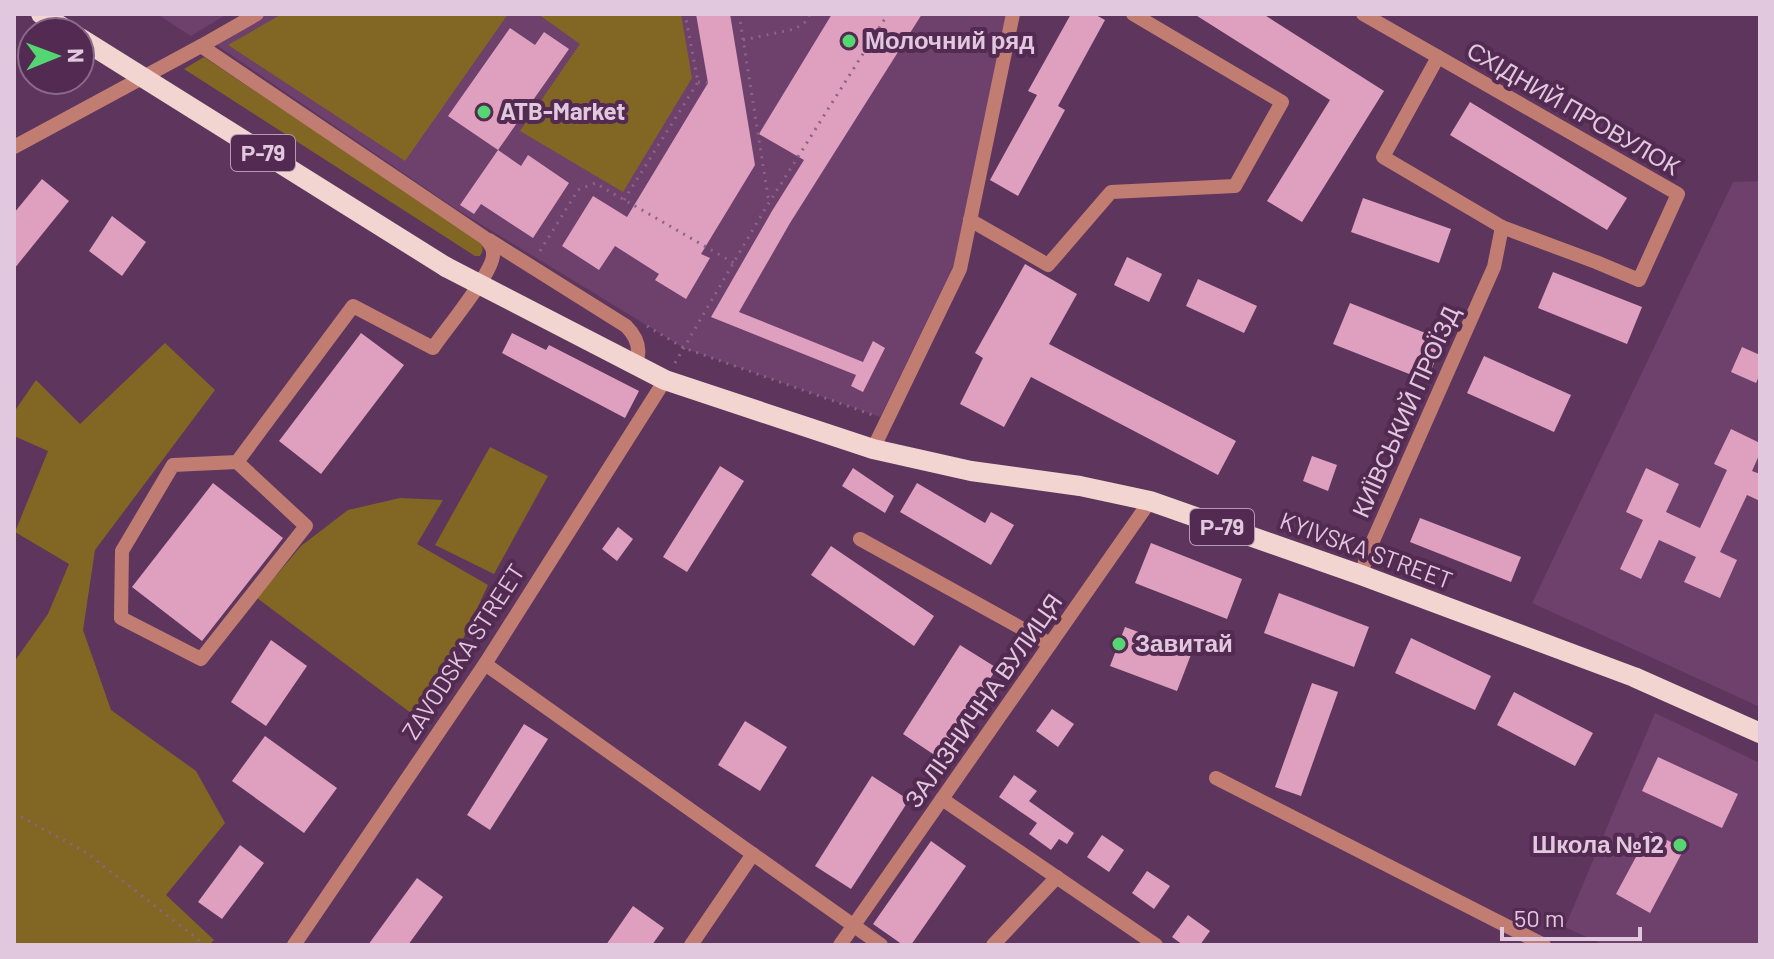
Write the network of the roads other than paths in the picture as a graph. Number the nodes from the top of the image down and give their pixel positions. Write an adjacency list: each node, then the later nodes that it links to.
1 (257, 14): 5 (street)
2 (1013, 14): 9 (street)
3 (1133, 14): 9 (street)
4 (1363, 14): 7 (street, СХІДНИЙ ПРОВУЛОК)
5 (201, 46): 8 (street); 11 (street)
6 (96, 48): 12 (main road, Р-79, bridge)
7 (1438, 57): 10 (street); 10 (street, СХІДНИЙ ПРОВУЛОК)
8 (14, 147)
9 (970, 220): 15 (street)
10 (1502, 227): 19 (street, КИЇВСЬКИЙ ПРОЇЗД)
11 (485, 238): 12 (street); 13 (street)
12 (479, 284): 13 (main road, Р-79); 16 (street)
13 (635, 365): 14 (main road, Р-79)
14 (665, 380): 15 (main road, KYIVSKA STREET / Р-79); 21 (street, ZAVODSKA STREET)
15 (873, 449): 17 (main road, KYIVSKA STREET / Р-79)
16 (237, 462): 16 (street)
17 (1150, 501): 19 (main road, KYIVSKA STREET / Р-79); 20 (street, ЗАЛІЗНИЧНА ВУЛИЦЯ)
18 (860, 539): 20 (street)
19 (1361, 575): 22 (main road, KYIVSKA STREET / Р-79)
20 (1050, 644): 24 (street, ЗАЛІЗНИЧНА ВУЛИЦЯ)
21 (485, 664): 25 (street); 28 (street, ZAVODSKA STREET)
22 (1760, 733)
23 (1216, 778): 34 (street)
24 (942, 799): 26 (street); 27 (street, ЗАЛІЗНИЧНА ВУЛИЦЯ)
25 (753, 854): 27 (street); 29 (street)
26 (1057, 877): 32 (street); 33 (street)
27 (854, 925): 30 (street, ЗАЛІЗНИЧНА ВУЛИЦЯ); 31 (street)
28 (294, 945)
29 (691, 945)
30 (840, 945)
31 (881, 945)
32 (993, 945)
33 (1156, 945)
34 (1544, 945)

